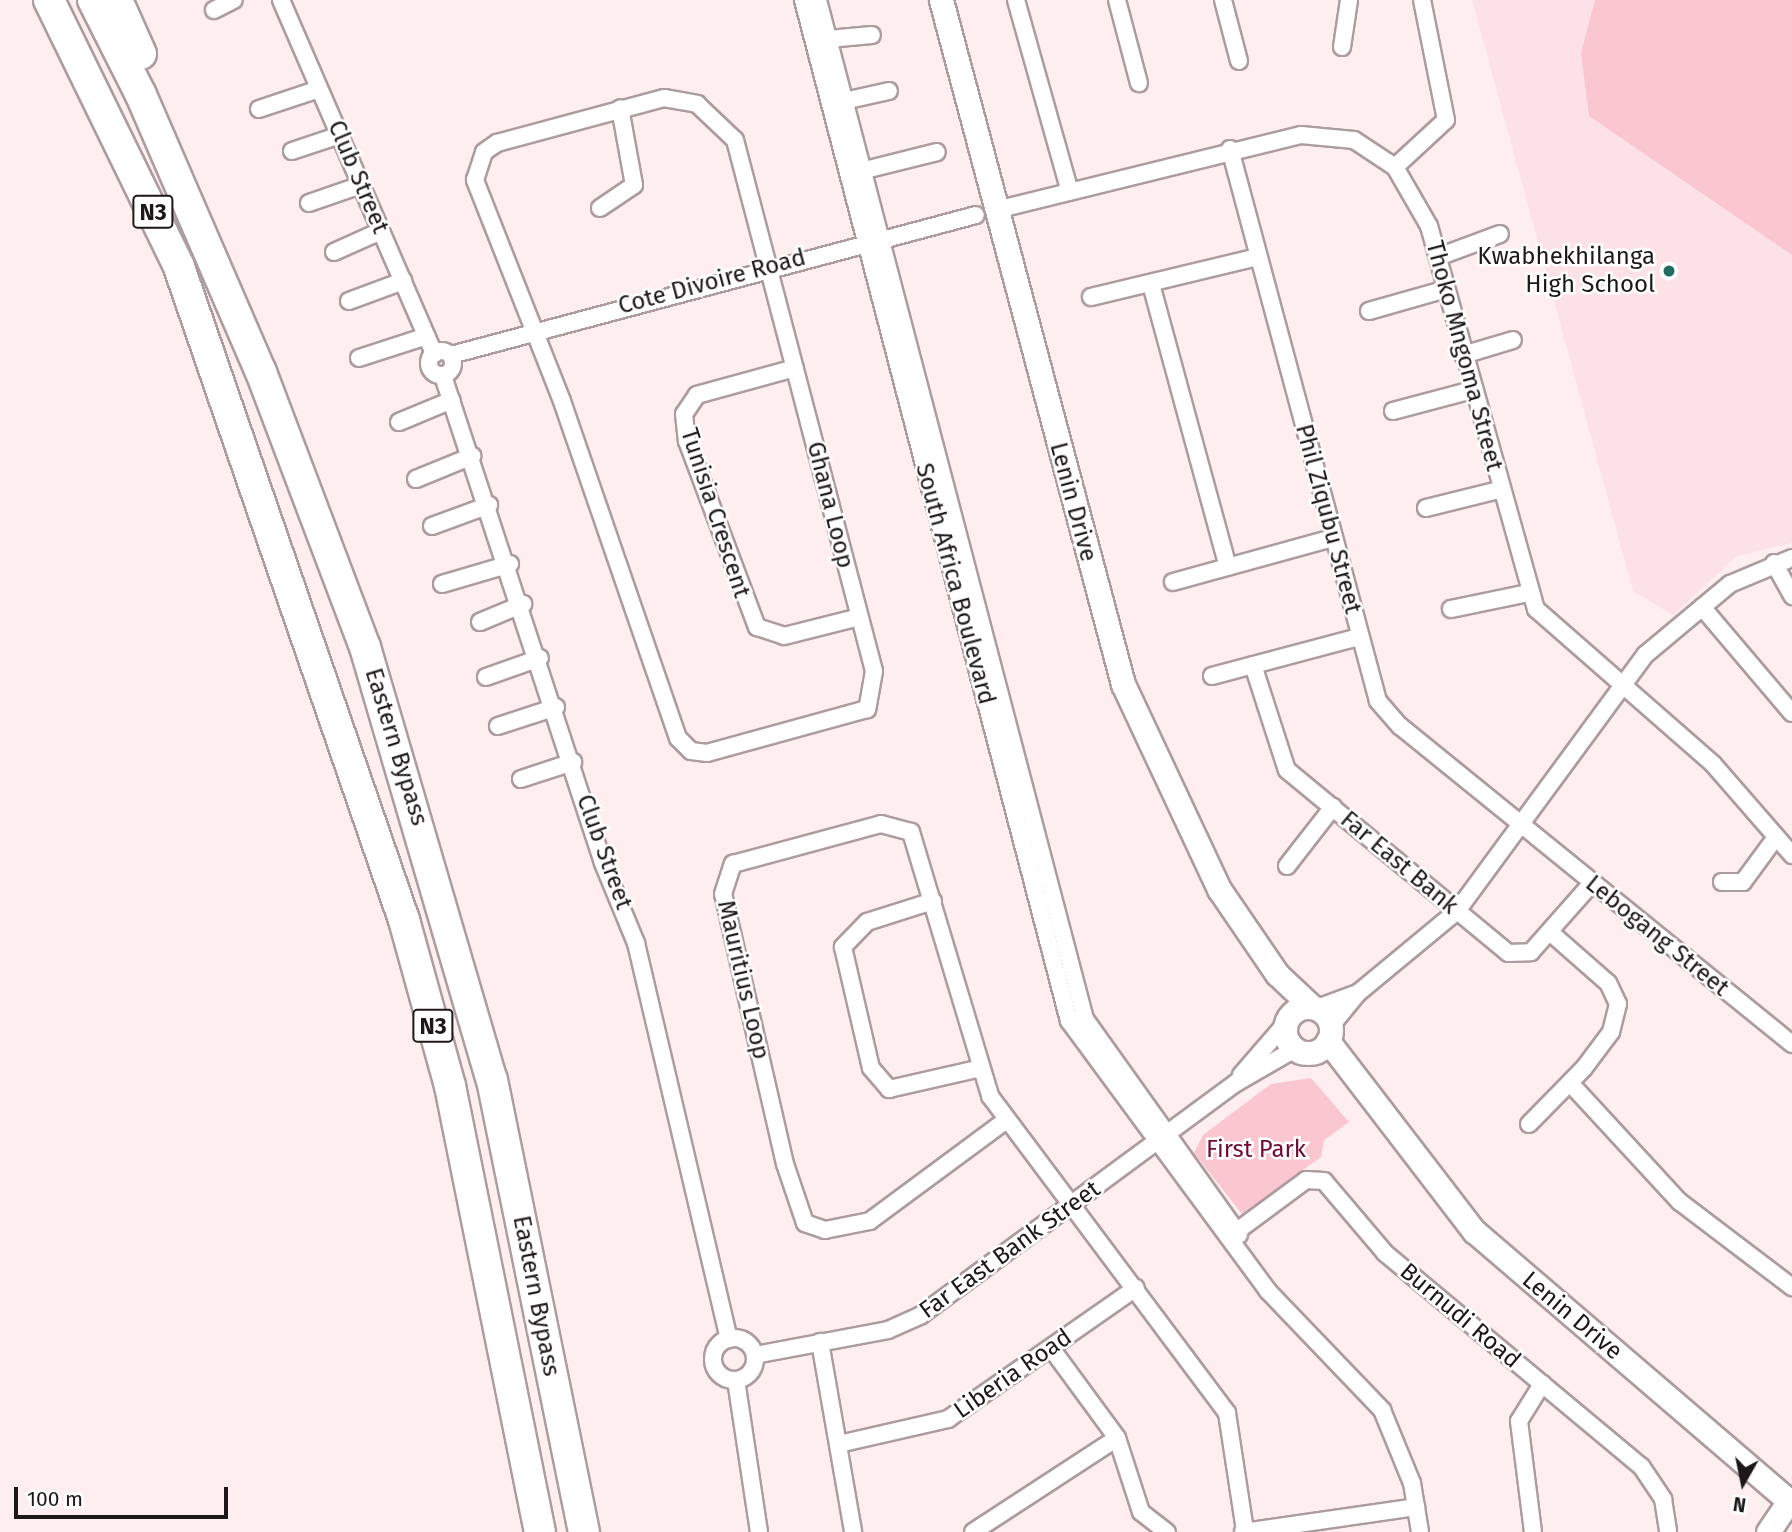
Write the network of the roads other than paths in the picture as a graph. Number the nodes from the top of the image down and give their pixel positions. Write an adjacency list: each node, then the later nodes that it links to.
1 (30, 0): 62 (highway)
2 (49, 0): 62 (highway, Eastern Bypass / N3)
3 (93, 0): 57 (highway, Eastern Bypass / N3)
4 (117, 0): 57 (highway)
5 (234, 0): 15 (street)
6 (281, 0): 21 (street, Club Street)
7 (803, 0): 39 (street, South Africa Boulevard)
8 (818, 0): 17 (street, South Africa Boulevard)
9 (942, 0): 36 (street, Lenin Drive)
10 (1016, 0): 33 (street)
11 (1117, 0): 20 (street)
12 (1223, 0): 19 (street)
13 (1349, 0): 18 (street)
14 (1422, 0): 30 (street)
15 (214, 10)
16 (872, 35): 17 (street)
17 (828, 39): 23 (street, South Africa Boulevard)
18 (1342, 47)
19 (1239, 61)
20 (1139, 83)
21 (320, 89): 25 (street); 26 (street, Club Street)
22 (889, 91): 23 (street)
23 (844, 101): 31 (street, South Africa Boulevard)
24 (620, 108): 35 (street); 43 (street, Ghana Loop); 50 (street, Ghana Loop)
25 (259, 109)
26 (340, 135): 28 (street); 32 (street, Club Street)
27 (1230, 149): 30 (street, Thoko Mngoma Street); 33 (street, Thoko Mngoma Street); 41 (street, Phil Ziqubu Street)
28 (292, 151)
29 (937, 152): 31 (street)
30 (1395, 167): 42 (street, Thoko Mngoma Street)
31 (862, 171): 39 (street, South Africa Boulevard)
32 (361, 185): 34 (street); 37 (street, Club Street)
33 (1070, 192): 36 (street, Thoko Mngoma Street)
34 (309, 203)
35 (600, 208)
36 (986, 212): 39 (street, Cote Divoire Road); 104 (street, Lenin Drive)
37 (381, 231): 40 (street); 44 (street, Club Street)
38 (1500, 234): 42 (street)
39 (874, 240): 43 (street, Cote Divoire Road); 114 (street, South Africa Boulevard)
40 (334, 252)
41 (1258, 257): 45 (street); 69 (street, Phil Ziqubu Street)
42 (1438, 257): 46 (street, Thoko Mngoma Street)
43 (769, 266): 50 (street, Cote Divoire Road); 56 (street, Ghana Loop)
44 (403, 281): 48 (street); 51 (street, Club Street)
45 (1152, 284): 47 (street); 73 (street)
46 (1446, 289): 49 (street); 54 (street, Thoko Mngoma Street)
47 (1091, 298)
48 (349, 301)
49 (1369, 312)
50 (535, 330): 53 (street, Cote Divoire Road); 81 (street, Ghana Loop)
51 (427, 336): 53 (street, Club Street); 55 (street)
52 (1513, 340): 54 (street)
53 (442, 354): 59 (street, Club Street)
54 (1463, 355): 58 (street, Thoko Mngoma Street)
55 (359, 358)
56 (795, 368): 81 (street, Ghana Loop); 81 (street, Tunisia Crescent)
57 (261, 372): 130 (highway, Eastern Bypass / N3)
58 (1472, 390): 60 (street); 65 (street, Thoko Mngoma Street)
59 (452, 400): 61 (street); 63 (street, Club Street)
60 (1393, 411)
61 (399, 422)
62 (236, 432): 129 (highway, Eastern Bypass / N3)
63 (472, 456): 64 (street); 66 (street, Club Street)
64 (416, 480)
65 (1499, 490): 67 (street); 76 (street, Thoko Mngoma Street)
66 (489, 505): 68 (street); 72 (street, Club Street)
67 (1426, 508)
68 (432, 526)
69 (1333, 538): 73 (street); 83 (street, Phil Ziqubu Street)
70 (1792, 558): 71 (street)
71 (1774, 563): 77 (street); 79 (street)
72 (510, 564): 75 (street); 78 (street, Club Street)
73 (1228, 566): 74 (street)
74 (1173, 582)
75 (442, 584)
76 (1528, 593): 80 (street); 88 (street, Thoko Mngoma Street)
77 (1792, 596)
78 (523, 604): 82 (street); 84 (street, Club Street)
79 (1702, 607): 88 (street); 90 (street)
80 (1451, 609)
81 (859, 617)
82 (480, 622)
83 (1359, 637): 85 (street); 95 (street, Phil Ziqubu Street)
84 (540, 658): 87 (street); 89 (street, Club Street)
85 (1253, 665): 86 (street); 94 (street, Far East Bank)
86 (1212, 676)
87 (486, 677)
88 (1621, 684): 95 (street); 96 (street, Thoko Mngoma Street)
89 (556, 707): 91 (street); 92 (street, Club Street)
90 (1792, 713)
91 (499, 726)
92 (573, 762): 93 (street); 119 (street, Club Street)
93 (521, 779)
94 (1333, 807): 98 (street); 102 (street, Far East Bank)
95 (1524, 826): 100 (street, Lebogang Street); 102 (street)
96 (1776, 837): 97 (street, Thoko Mngoma Street); 99 (street)
97 (1792, 855)
98 (1287, 866)
99 (1722, 882)
100 (1592, 883): 103 (street, Far East Bank); 108 (street, Lebogang Street)
101 (933, 901): 109 (street, Mauritius Loop); 109 (street); 112 (street, Mauritius Loop)
102 (1457, 911): 103 (street, Far East Bank); 105 (street)
103 (1550, 932): 111 (street)
104 (1277, 974): 106 (street, Lenin Drive); 107 (street, Lenin Drive)
105 (1358, 993): 107 (street); 107 (street)
106 (1288, 1020): 107 (street, Lenin Drive); 107 (street); 110 (street, Far East Bank Street)
107 (1317, 1030): 110 (street, Far East Bank Street); 127 (street, Lenin Drive)
108 (1792, 1044)
109 (977, 1069): 112 (street, Mauritius Loop)
110 (1236, 1083): 114 (street, Far East Bank Street)
111 (1570, 1083): 113 (street); 117 (street)
112 (1005, 1121): 115 (street, Mauritius Loop)
113 (1529, 1124)
114 (1163, 1140): 115 (street, Far East Bank Street); 116 (street, South Africa Boulevard)
115 (1072, 1204): 118 (street, Mauritius Loop); 120 (street, Far East Bank Street)
116 (1232, 1235): 124 (street, Burnudi Road); 128 (street, South Africa Boulevard)
117 (1792, 1287)
118 (1136, 1288): 121 (street, Liberia Road); 135 (street, Mauritius Loop)
119 (729, 1339): 122 (street); 123 (street)
120 (820, 1342): 122 (street, Far East Bank Street); 126 (street)
121 (1051, 1348): 125 (street); 126 (street, Liberia Road)
122 (755, 1355): 123 (street)
123 (736, 1380): 131 (street)
124 (1542, 1384): 137 (street); 138 (street, Burnudi Road)
125 (1117, 1438): 133 (street); 134 (street)
126 (839, 1444): 132 (street)
127 (1791, 1502): 139 (street)
128 (1416, 1507): 135 (street); 136 (street, South Africa Boulevard)
129 (540, 1532)
130 (584, 1532)
131 (759, 1532)
132 (853, 1532)
133 (973, 1532)
134 (1167, 1532)
135 (1244, 1532)
136 (1420, 1532)
137 (1533, 1532)
138 (1668, 1532)
139 (1768, 1532)

